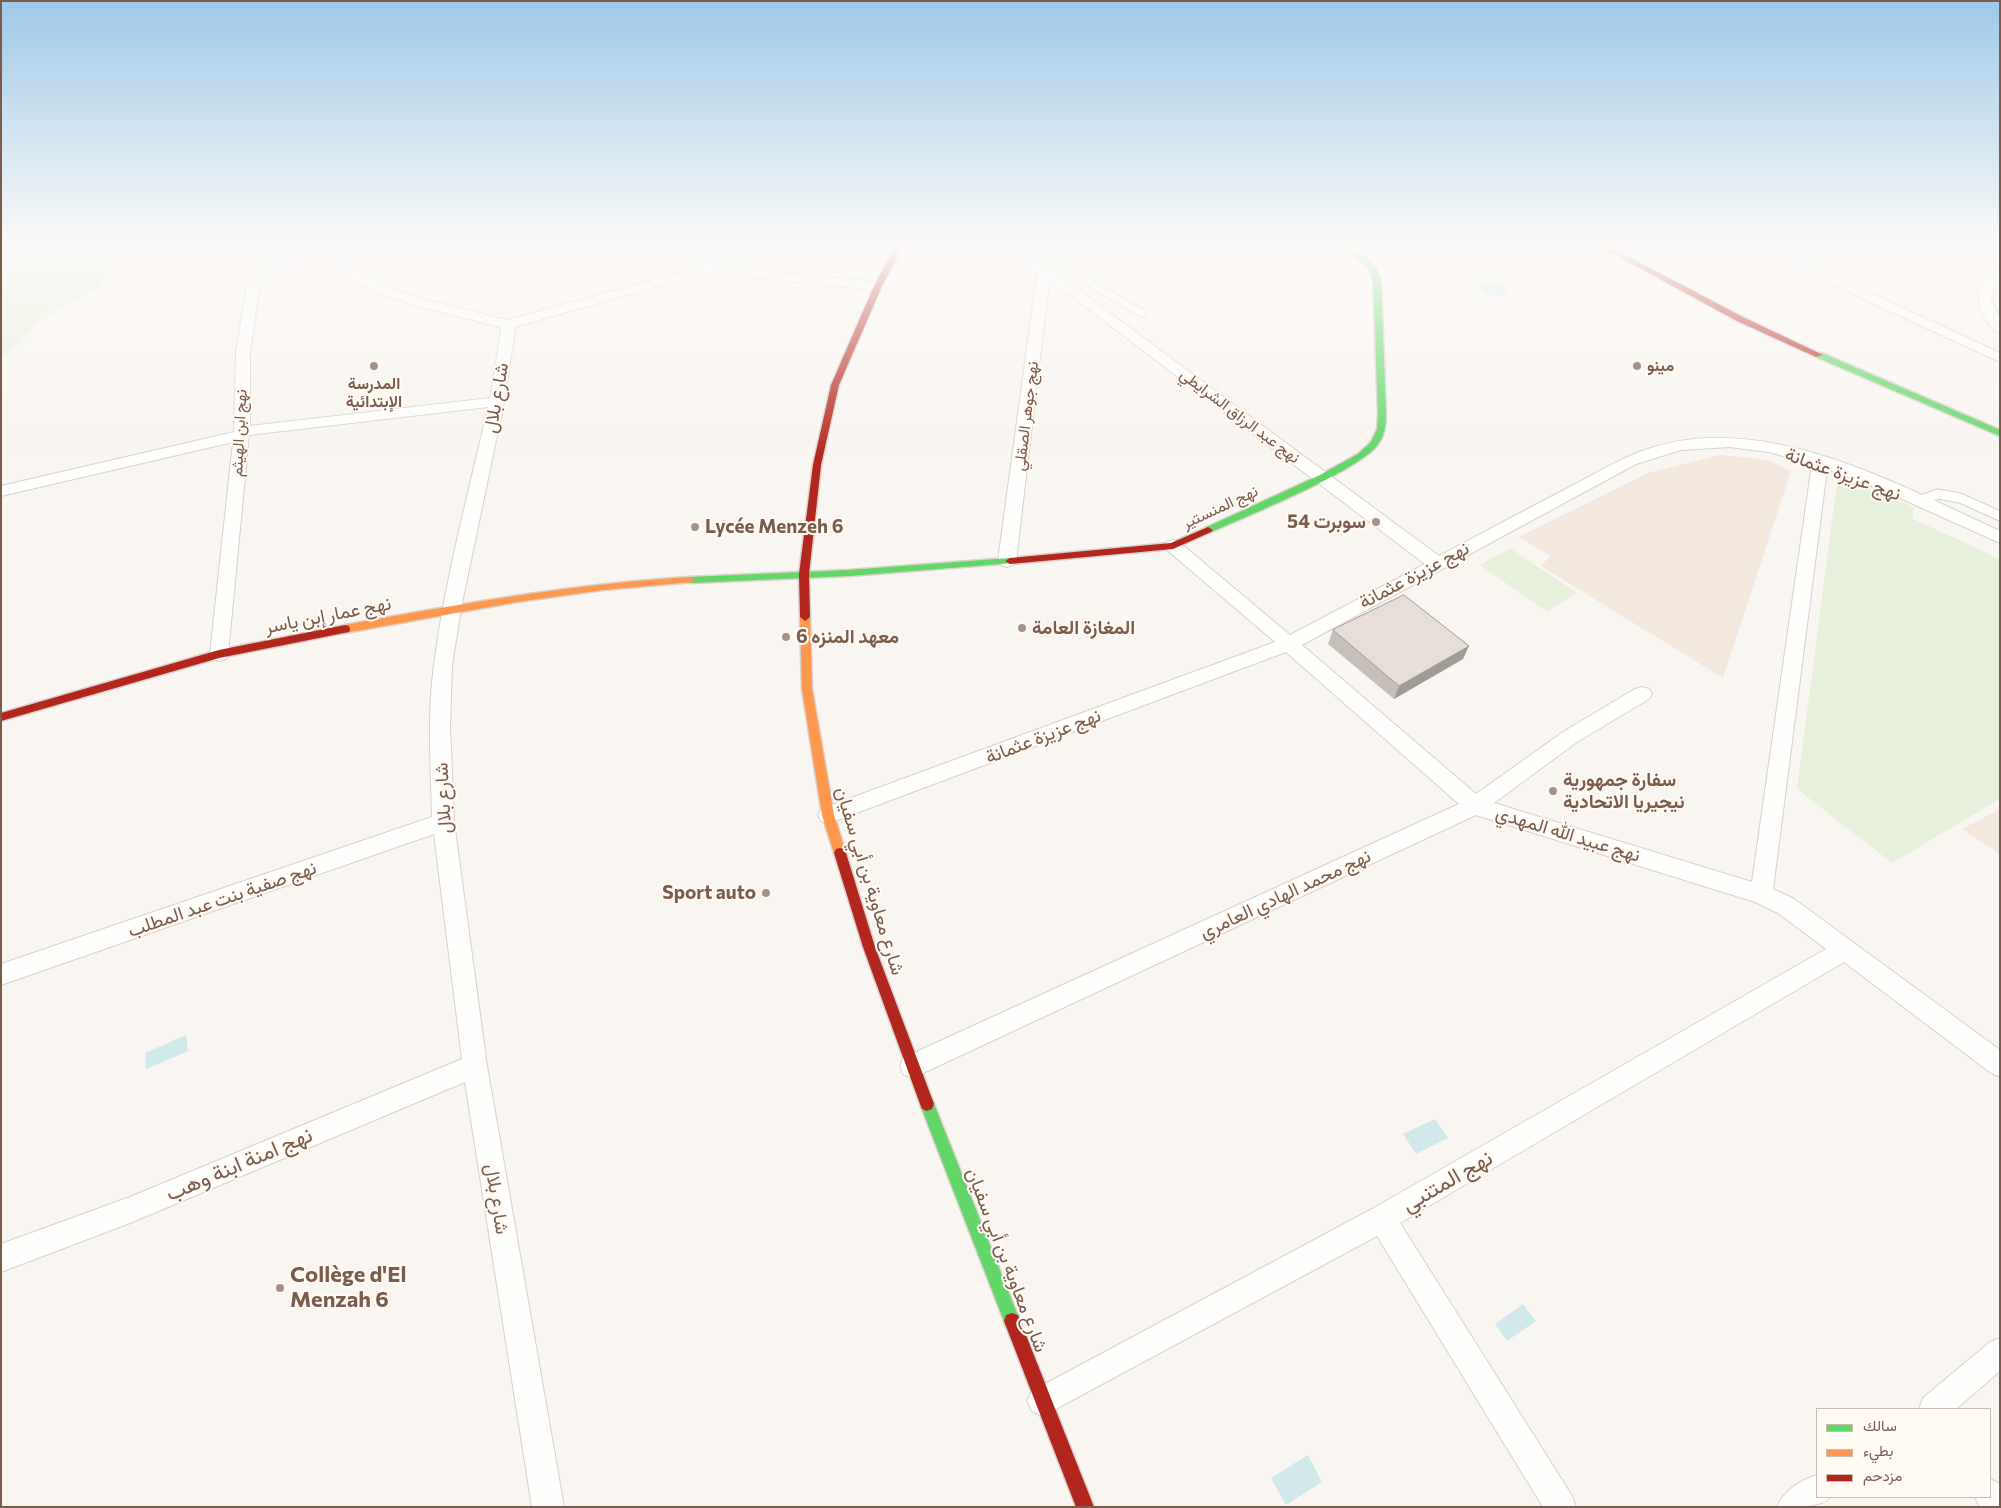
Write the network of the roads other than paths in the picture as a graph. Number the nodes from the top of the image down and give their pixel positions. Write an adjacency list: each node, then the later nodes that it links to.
1 (249, 316): 18 (street, نهج ابن الهيثم)
2 (477, 316): 12 (street)
3 (537, 316): 12 (street)
4 (865, 316): 30 (main road, شارع معاوية بن أبي سفيان)
5 (1038, 316): 28 (street, نهج جوهر الصقلي)
6 (1105, 316): 22 (street, نهج عبد الرزاق الشرايطي)
7 (1378, 316): 22 (main road, نهج المنستير)
8 (1723, 316): 15 (main road)
9 (1735, 316): 15 (main road)
10 (1910, 316): 14 (street)
11 (1990, 316): 13 (street)
12 (506, 325): 17 (street, شارع بلال)
13 (2000, 329)
14 (2000, 358)
15 (1846, 367): 16 (main road)
16 (1888, 386): 19 (main road); 20 (main road)
17 (497, 402): 18 (street); 31 (street, شارع بلال)
18 (242, 433): 23 (street); 33 (street, نهج ابن الهيثم)
19 (2000, 433)
20 (2000, 440)
21 (1820, 462): 24 (street, نهج عزيزة عثمانة); 29 (street, نهج عزيزة عثمانة); 39 (street)
22 (1323, 477): 27 (main road, نهج المنستير); 29 (street, نهج عبد الرزاق الشرايطي)
23 (1, 491)
24 (1918, 501): 25 (lane); 26 (street, نهج عزيزة عثمانة)
25 (2000, 516)
26 (2000, 538)
27 (1173, 546): 28 (main road, نهج المنستير); 32 (street, نهج عبيد الله المهدي)
28 (1007, 561): 30 (main road, نهج المنستير)
29 (1436, 563): 32 (street, نهج عزيزة عثمانة)
30 (804, 574): 31 (main road, نهج عمار إبن ياسر); 37 (main road, شارع معاوية بن أبي سفيان)
31 (452, 608): 33 (main road, نهج عمار إبن ياسر); 38 (street, شارع بلال)
32 (1289, 644): 36 (street, نهج عبيد الله المهدي); 37 (street, نهج عزيزة عثمانة)
33 (219, 654): 35 (main road, نهج عمار إبن ياسر)
34 (1642, 694): 36 (street, نهج محمد الهادي العامري)
35 (1, 716)
36 (1475, 806): 39 (street, نهج عبيد الله المهدي); 44 (street, نهج محمد الهادي العامري)
37 (828, 815): 44 (main road, شارع معاوية بن أبي سفيان)
38 (443, 822): 41 (street, نهج صفية بنت عبد المطلب); 43 (street, شارع بلال)
39 (1761, 894): 40 (street, نهج عبيد الله المهدي)
40 (1845, 950): 42 (street, نهج عبيد الله المهدي); 45 (street, نهج المتنبي)
41 (1, 975)
42 (2000, 1065)
43 (475, 1066): 46 (street, نهج امنة ابنة وهب); 52 (street, شارع بلال)
44 (912, 1066): 48 (main road, شارع معاوية بن أبي سفيان)
45 (1382, 1218): 48 (street, نهج المتنبي); 54 (street)
46 (1, 1258)
47 (2000, 1352): 49 (street)
48 (1042, 1401): 53 (main road, شارع معاوية بن أبي سفيان)
49 (1935, 1408)
50 (1816, 1491): 55 (street)
51 (1991, 1496): 56 (street)
52 (548, 1507)
53 (1085, 1507)
54 (1561, 1507)
55 (1792, 1507)
56 (2000, 1507)

